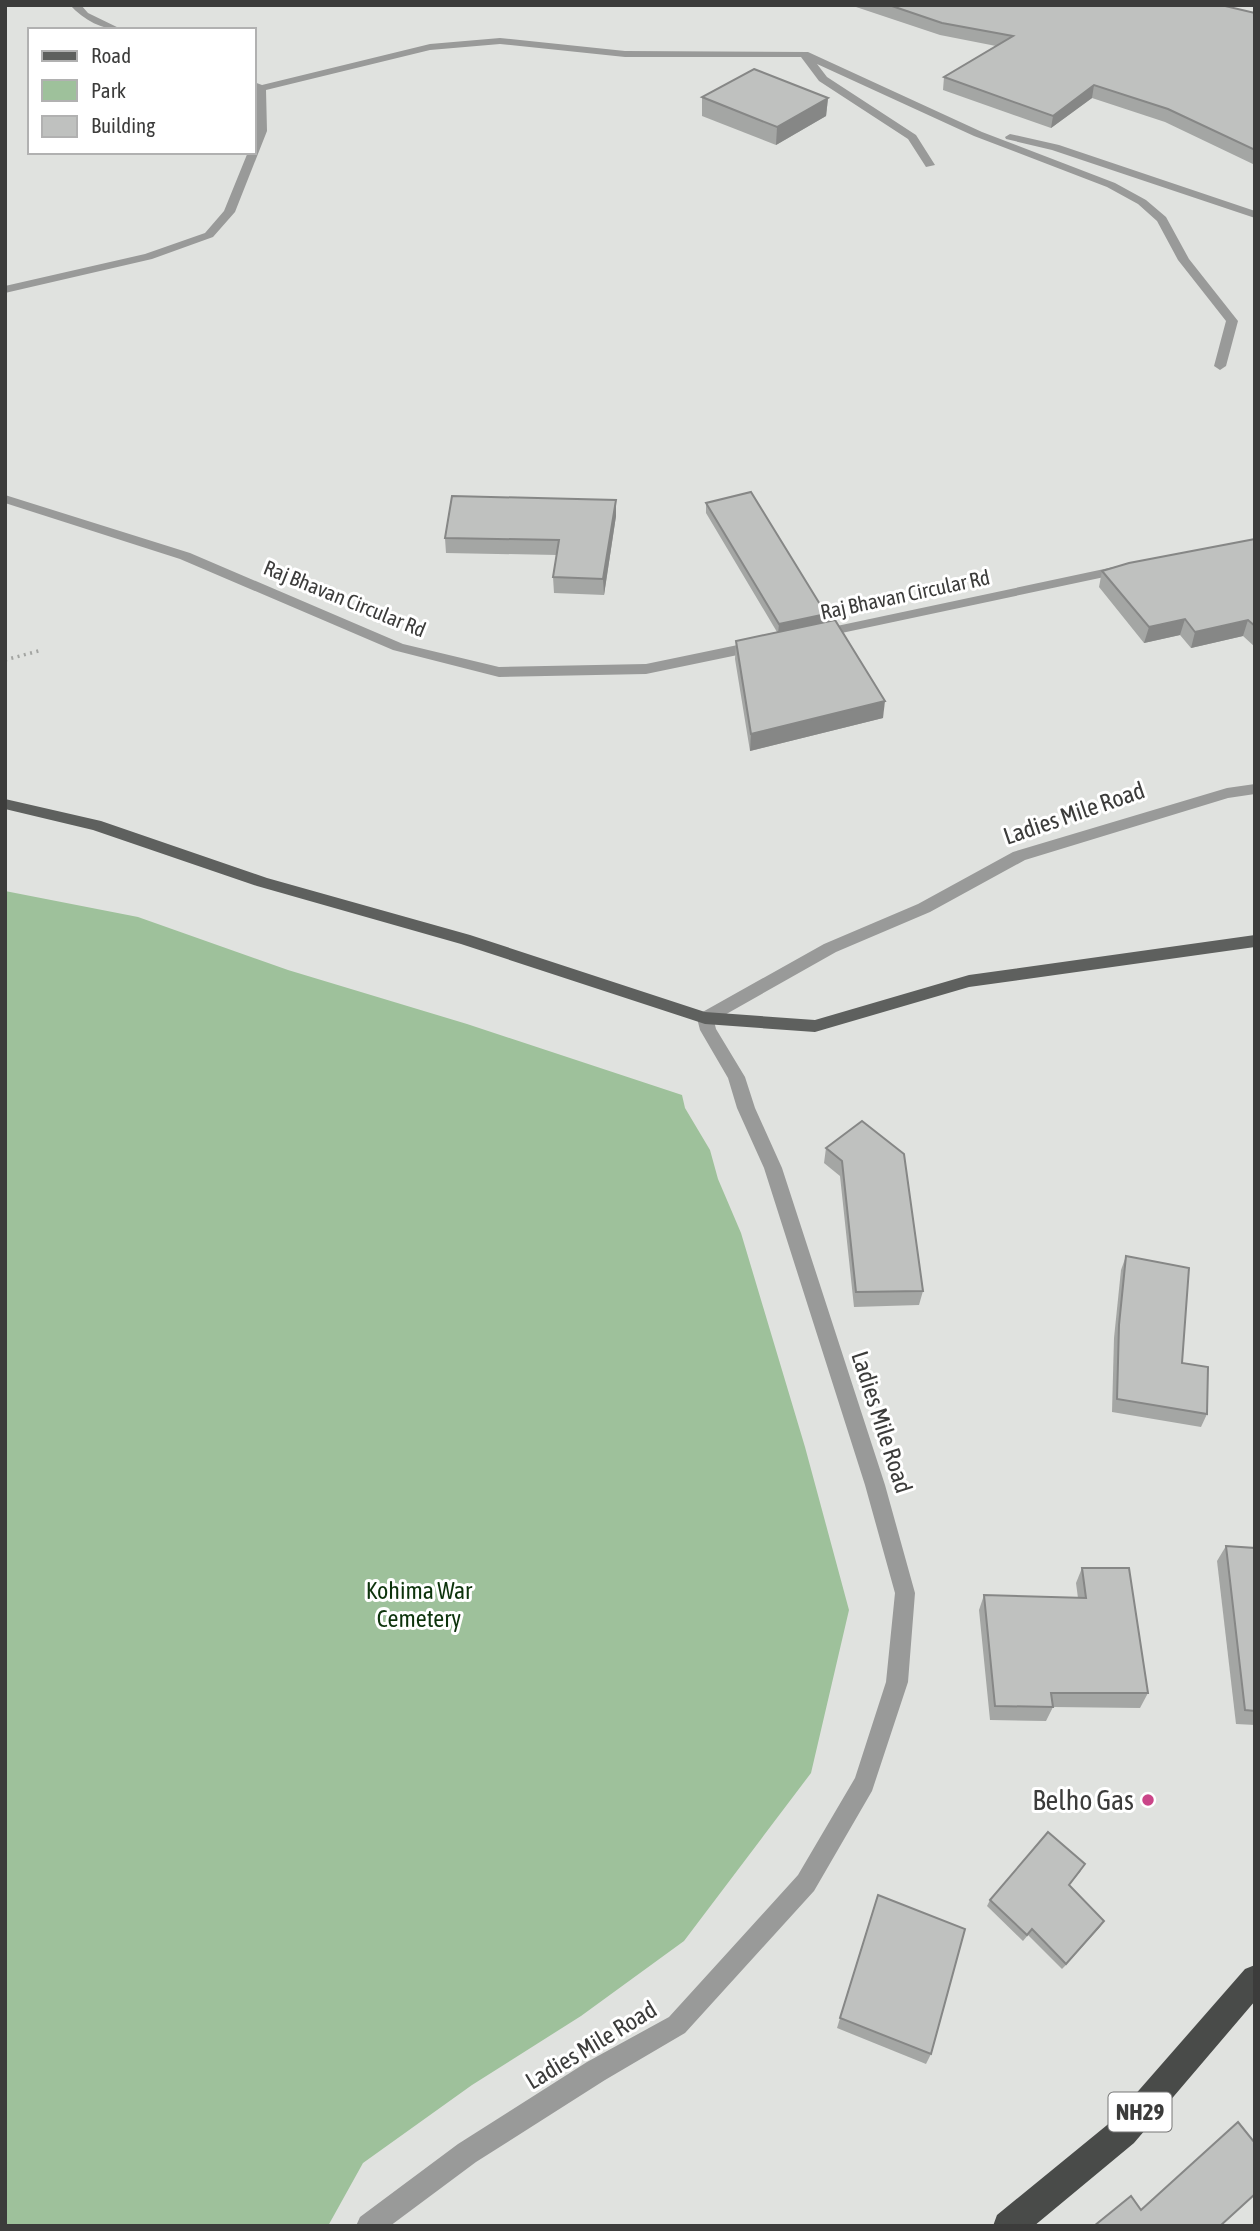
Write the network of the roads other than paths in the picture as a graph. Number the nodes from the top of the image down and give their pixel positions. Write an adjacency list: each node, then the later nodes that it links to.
1 (75, 5): 2 (street)
2 (114, 28)
3 (804, 54): 4 (street); 5 (street); 8 (street)
4 (257, 86): 6 (street)
5 (955, 124): 9 (street); 11 (street)
6 (256, 146)
7 (253, 154): 10 (street)
8 (930, 165)
9 (1255, 215)
10 (5, 290)
11 (1220, 366)
12 (5, 499): 15 (street, Raj Bhavan Circular Rd)
13 (1143, 566): 14 (street, Raj Bhavan Circular Rd)
14 (806, 637)
15 (766, 645)
16 (1255, 789): 19 (street, Ladies Mile Road)
17 (5, 804): 19 (main road)
18 (1255, 941): 19 (main road)
19 (705, 1018): 21 (street, Ladies Mile Road)
20 (1255, 1979): 22 (highway, NH29)
21 (369, 2226)
22 (1008, 2226)

